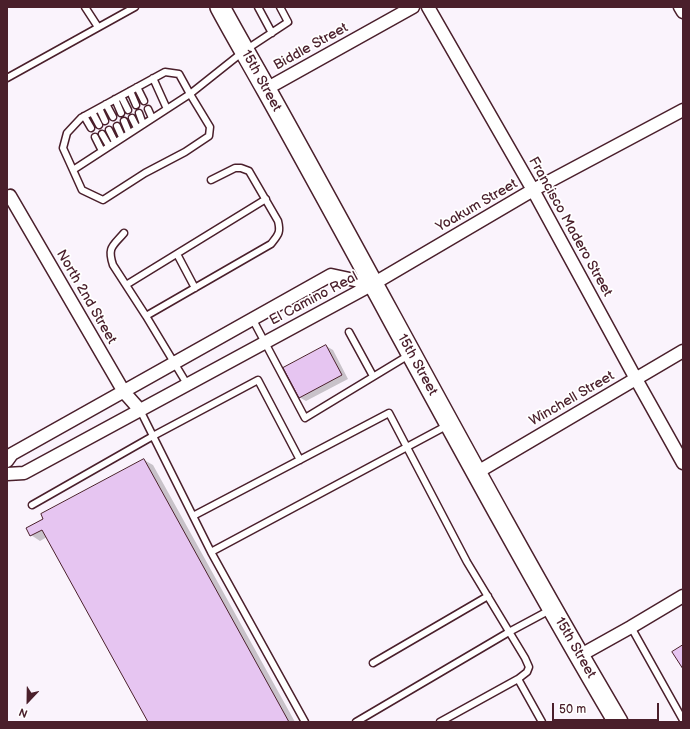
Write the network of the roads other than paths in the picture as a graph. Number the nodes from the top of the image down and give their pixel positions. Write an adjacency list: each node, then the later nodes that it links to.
1 (85, 7): 10 (lane)
2 (135, 7): 10 (lane)
3 (220, 7): 12 (main road, 15th Street)
4 (258, 7): 11 (lane)
5 (280, 7): 11 (lane)
6 (413, 7): 16 (street, Biddle Street)
7 (428, 7): 53 (street, Francisco Madero Street)
8 (680, 7): 9 (street)
9 (683, 12)
10 (98, 27): 13 (lane)
11 (272, 33): 12 (lane)
12 (244, 51): 16 (main road, 15th Street); 18 (lane)
13 (7, 78)
14 (153, 78): 15 (lane); 18 (lane); 26 (lane)
15 (137, 87): 17 (lane); 21 (lane)
16 (266, 89): 58 (main road, 15th Street)
17 (130, 91): 19 (lane); 23 (lane)
18 (190, 94): 26 (lane); 51 (lane)
19 (121, 96): 20 (lane); 27 (lane)
20 (115, 99): 22 (lane); 30 (lane)
21 (144, 101)
22 (106, 104): 24 (lane); 33 (lane)
23 (136, 105)
24 (98, 108): 29 (lane); 36 (lane)
25 (148, 109): 35 (lane)
26 (167, 109): 35 (lane)
27 (128, 110)
28 (683, 110): 53 (street, Yoakum Street)
29 (92, 112): 32 (lane); 39 (lane)
30 (121, 113)
31 (139, 113): 38 (lane)
32 (84, 116): 41 (lane); 51 (lane)
33 (112, 117)
34 (132, 118): 42 (lane)
35 (152, 118): 38 (lane)
36 (105, 121)
37 (124, 122): 44 (lane)
38 (143, 124): 42 (lane)
39 (99, 125)
40 (117, 126): 47 (lane)
41 (91, 128)
42 (137, 128): 44 (lane)
43 (109, 130): 48 (lane)
44 (129, 133): 47 (lane)
45 (102, 134): 49 (lane)
46 (95, 137): 50 (lane)
47 (122, 137): 48 (lane)
48 (114, 142): 49 (lane)
49 (108, 146): 50 (lane)
50 (102, 151): 51 (lane)
51 (73, 170)
52 (211, 180): 55 (lane)
53 (534, 190): 58 (street, Yoakum Street); 69 (street, Francisco Madero Street)
54 (9, 196): 71 (street, North 2nd Street)
55 (266, 199): 57 (lane); 60 (lane)
56 (124, 233): 59 (lane)
57 (177, 254): 59 (lane); 60 (lane)
58 (373, 284): 62 (street, El Camino Real); 64 (street, El Camino Real); 66 (main road, 15th Street)
59 (126, 285): 61 (lane)
60 (195, 288): 61 (lane)
61 (146, 316): 67 (lane)
62 (253, 320): 64 (lane); 67 (street, El Camino Real)
63 (349, 332): 68 (lane)
64 (264, 343): 68 (lane); 70 (street, El Camino Real)
65 (683, 351): 69 (street, Winchell Street)
66 (410, 354): 68 (lane); 73 (main road, 15th Street)
67 (176, 363): 70 (lane); 71 (street, El Camino Real)
68 (373, 376)
69 (636, 379): 78 (street, Francisco Madero Street); 79 (street, Winchell Street)
70 (188, 384): 72 (street, El Camino Real)
71 (124, 392): 72 (street, North 2nd Street); 77 (street, El Camino Real)
72 (140, 410): 74 (lane); 80 (street, El Camino Real)
73 (449, 425): 75 (lane); 79 (main road, 15th Street)
74 (153, 436): 76 (lane); 81 (lane); 82 (lane)
75 (407, 447): 76 (lane); 83 (lane); 84 (lane)
76 (300, 460): 82 (lane)
77 (7, 462)
78 (683, 463)
79 (476, 473): 86 (main road, 15th Street)
80 (7, 474)
81 (32, 505)
82 (193, 516): 83 (lane)
83 (211, 552): 94 (lane)
84 (488, 596): 88 (lane); 90 (lane)
85 (683, 596): 87 (street)
86 (552, 609): 88 (lane); 89 (main road, 15th Street)
87 (631, 627): 89 (street); 92 (lane)
88 (509, 632): 91 (lane); 95 (lane)
89 (579, 656): 93 (main road, 15th Street)
90 (373, 663)
91 (518, 679): 96 (lane); 97 (lane)
92 (683, 720)
93 (616, 721)
94 (305, 722)
95 (356, 722)
96 (440, 722)
97 (542, 722)

